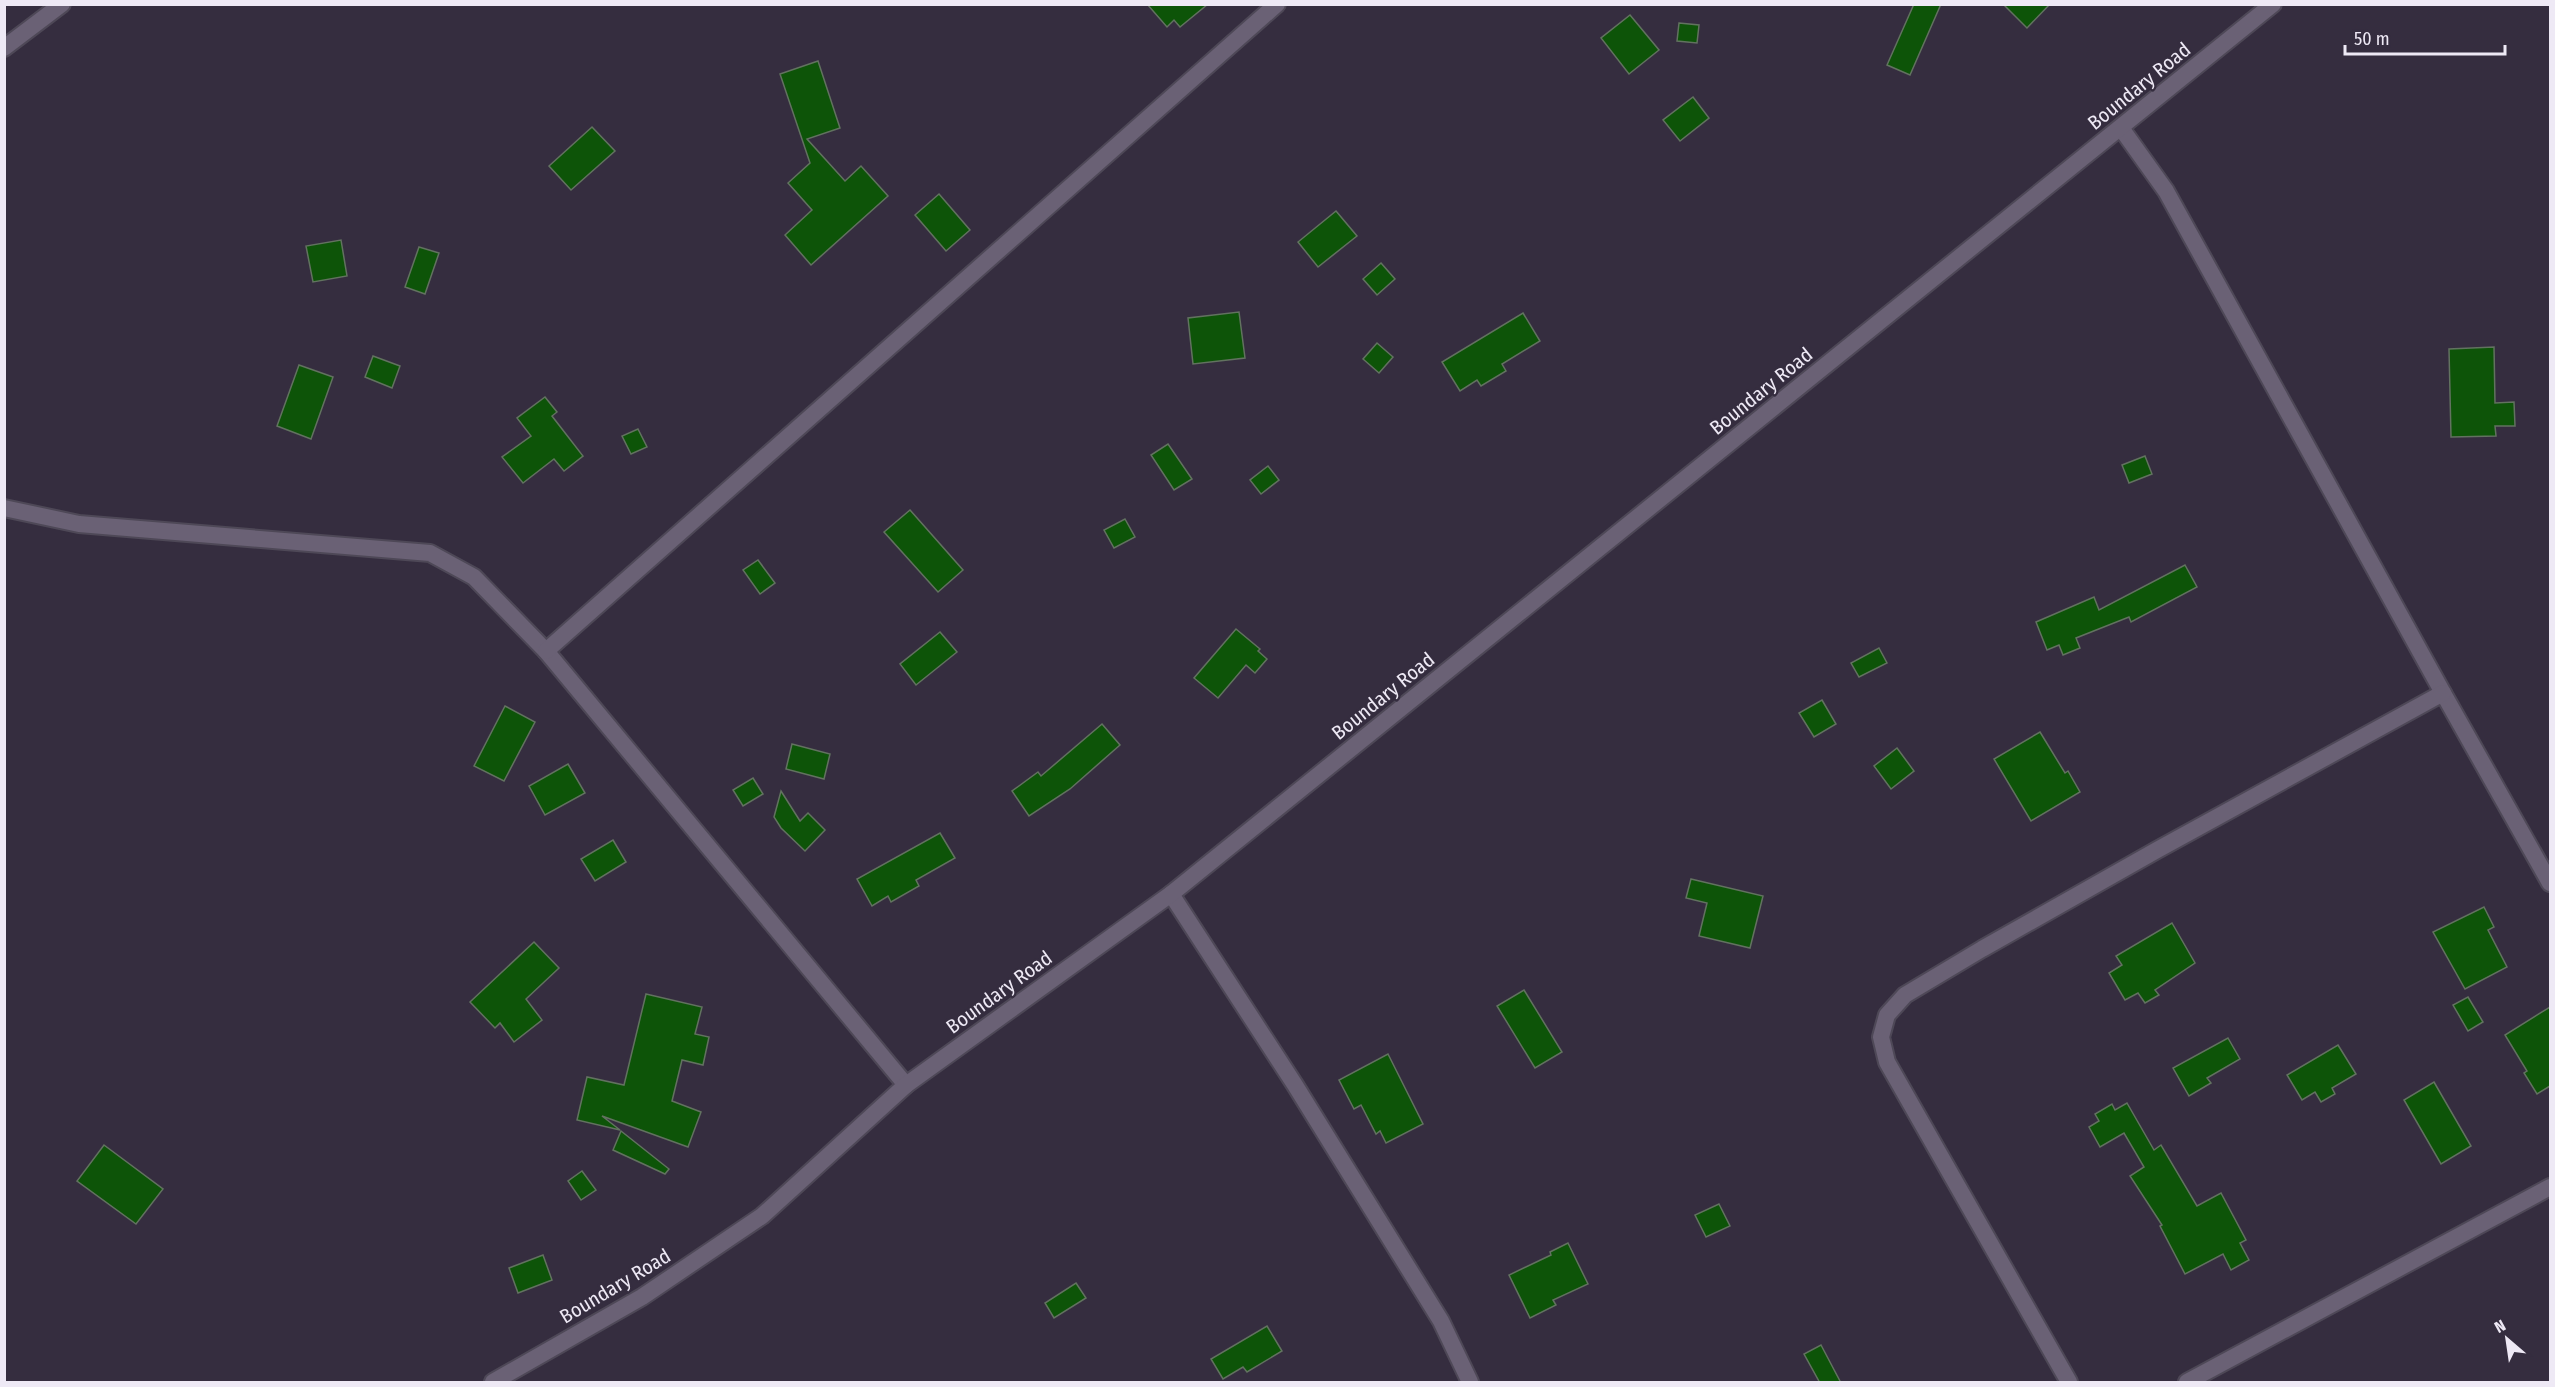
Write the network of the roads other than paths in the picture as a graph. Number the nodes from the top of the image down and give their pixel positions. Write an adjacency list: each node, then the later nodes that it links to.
1 (62, 4): 4 (street)
2 (1277, 4): 7 (street)
3 (2273, 4): 5 (street, Boundary Road)
4 (4, 48)
5 (2121, 128): 8 (street); 10 (street, Boundary Road)
6 (4, 508): 7 (street)
7 (546, 651): 11 (street)
8 (2443, 693): 9 (street); 15 (street)
9 (2550, 883)
10 (1171, 894): 11 (street, Boundary Road); 14 (street)
11 (906, 1085): 13 (street, Boundary Road)
12 (2550, 1187): 16 (street)
13 (493, 1383)
14 (1470, 1383)
15 (2069, 1383)
16 (2187, 1383)

